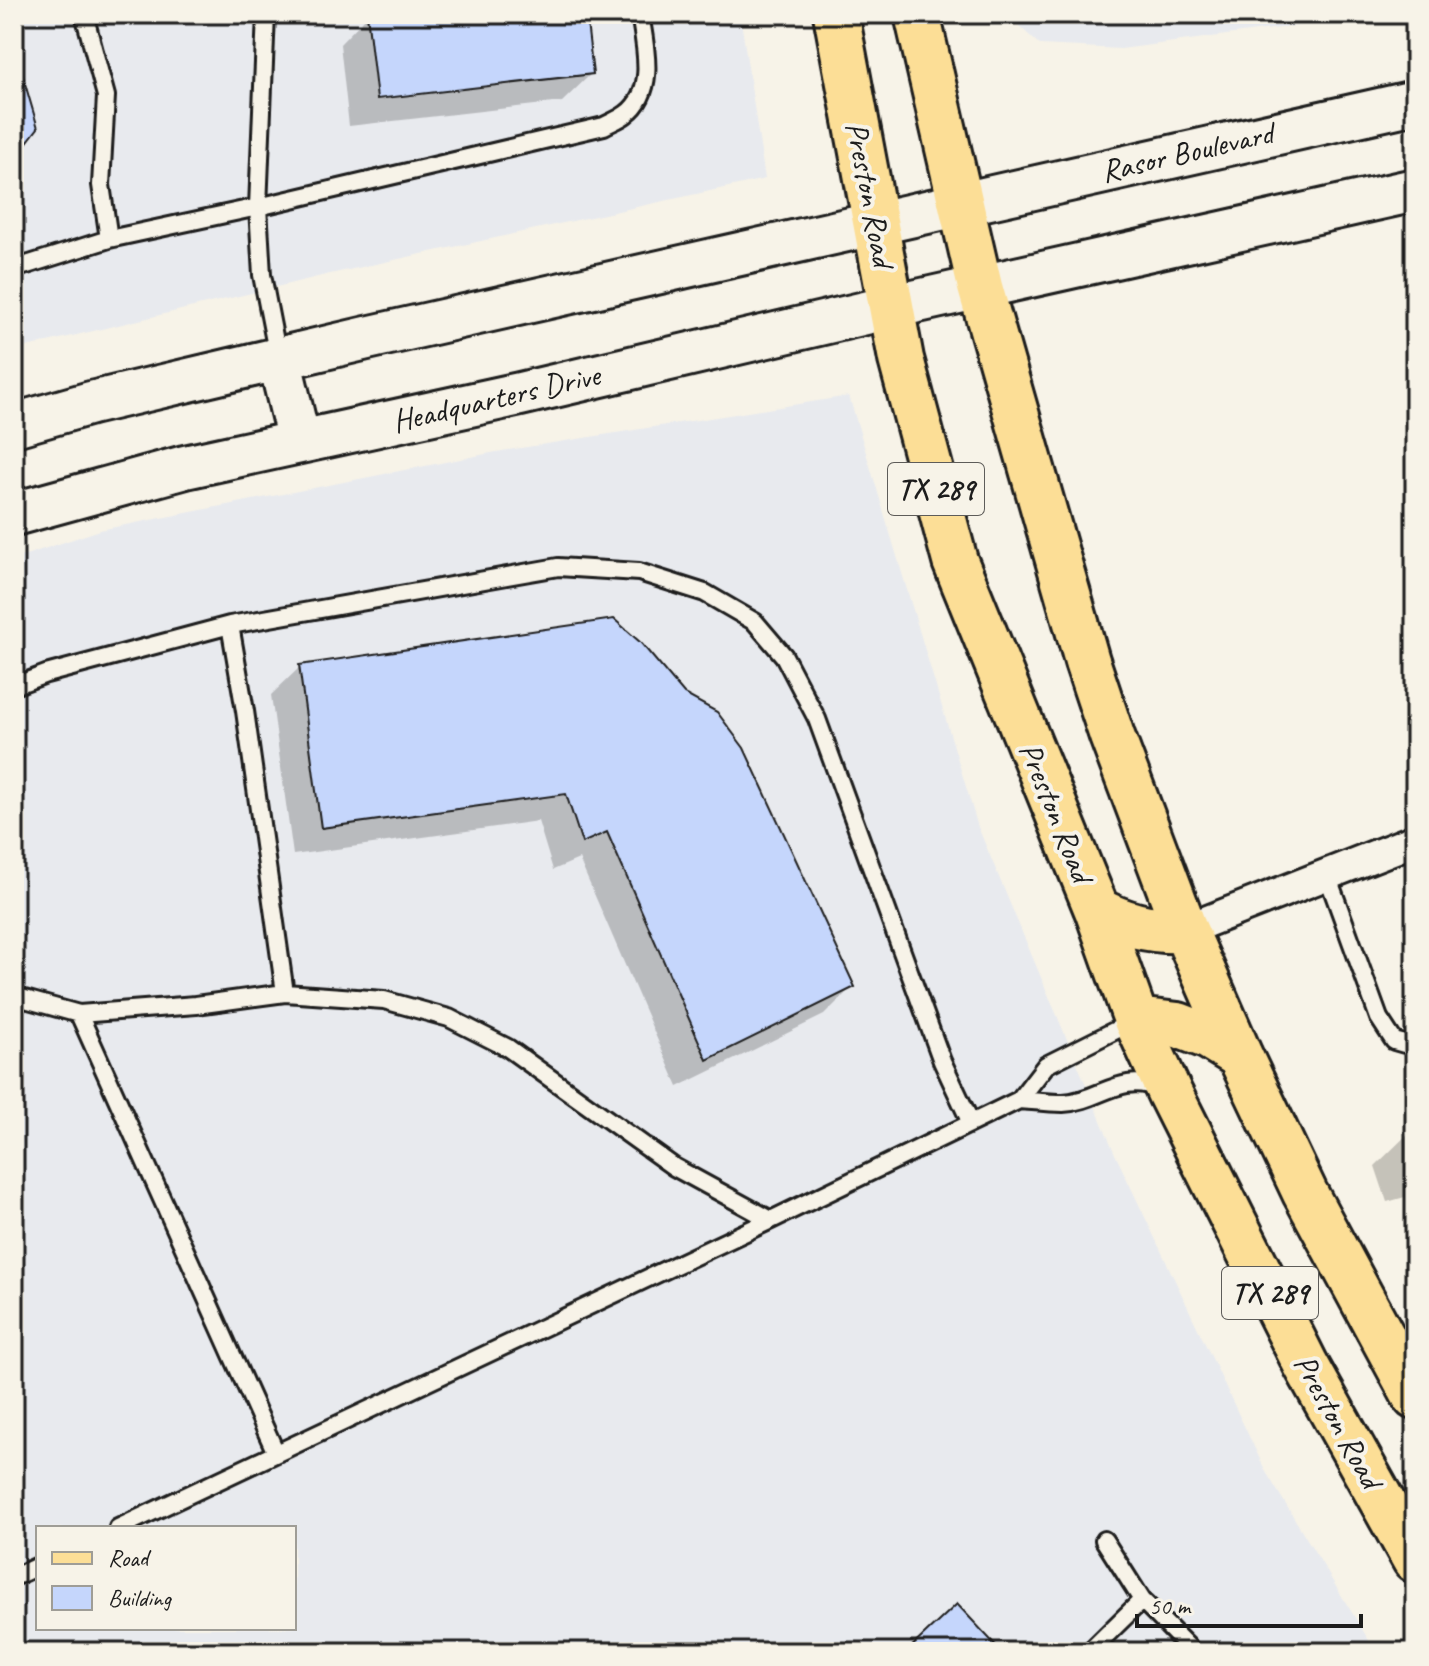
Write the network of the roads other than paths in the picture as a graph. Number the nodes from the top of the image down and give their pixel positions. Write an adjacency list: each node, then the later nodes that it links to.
1 (84, 14): 11 (lane)
2 (266, 14): 9 (lane)
3 (640, 14): 9 (lane)
4 (836, 14): 10 (main road, Preston Road / TX 289)
5 (917, 14): 8 (main road, TX 289)
6 (1415, 102): 8 (main road, Rasor Boulevard)
7 (1415, 190): 13 (main road)
8 (960, 203): 10 (main road); 13 (main road, TX 289)
9 (258, 207): 11 (lane); 15 (lane)
10 (875, 223): 14 (main road, Preston Road / TX 289); 15 (main road)
11 (109, 239): 12 (lane)
12 (14, 269)
13 (980, 287): 14 (main road, Headquarters Drive); 24 (main road, TX 289)
14 (891, 307): 17 (main road, Headquarters Drive); 23 (main road, Preston Road / TX 289)
15 (279, 358): 16 (main road); 17 (main road)
16 (14, 425)
17 (299, 441): 18 (main road, Headquarters Drive)
18 (14, 514)
19 (230, 625): 20 (lane); 25 (lane); 33 (lane)
20 (14, 686)
21 (1415, 840): 22 (street)
22 (1327, 875): 24 (street); 29 (lane)
23 (1097, 910): 24 (main road); 28 (main road, Preston Road / TX 289)
24 (1185, 930): 30 (main road, TX 289)
25 (285, 993): 27 (lane); 34 (lane)
26 (14, 996): 27 (lane)
27 (79, 1014): 36 (lane)
28 (1136, 1020): 30 (main road); 31 (main road, Preston Road / TX 289); 32 (lane)
29 (1415, 1047)
30 (1240, 1056): 35 (main road, TX 289)
31 (1170, 1094): 32 (lane); 39 (main road, Preston Road / TX 289)
32 (1019, 1100): 33 (lane)
33 (971, 1123): 34 (lane)
34 (771, 1220): 36 (lane)
35 (1415, 1397)
36 (276, 1453): 37 (lane)
37 (122, 1526)
38 (1104, 1540): 42 (lane)
39 (1415, 1560)
40 (36, 1567): 41 (lane)
41 (14, 1577)
42 (1142, 1600): 43 (lane); 44 (lane)
43 (1089, 1652)
44 (1193, 1652)

